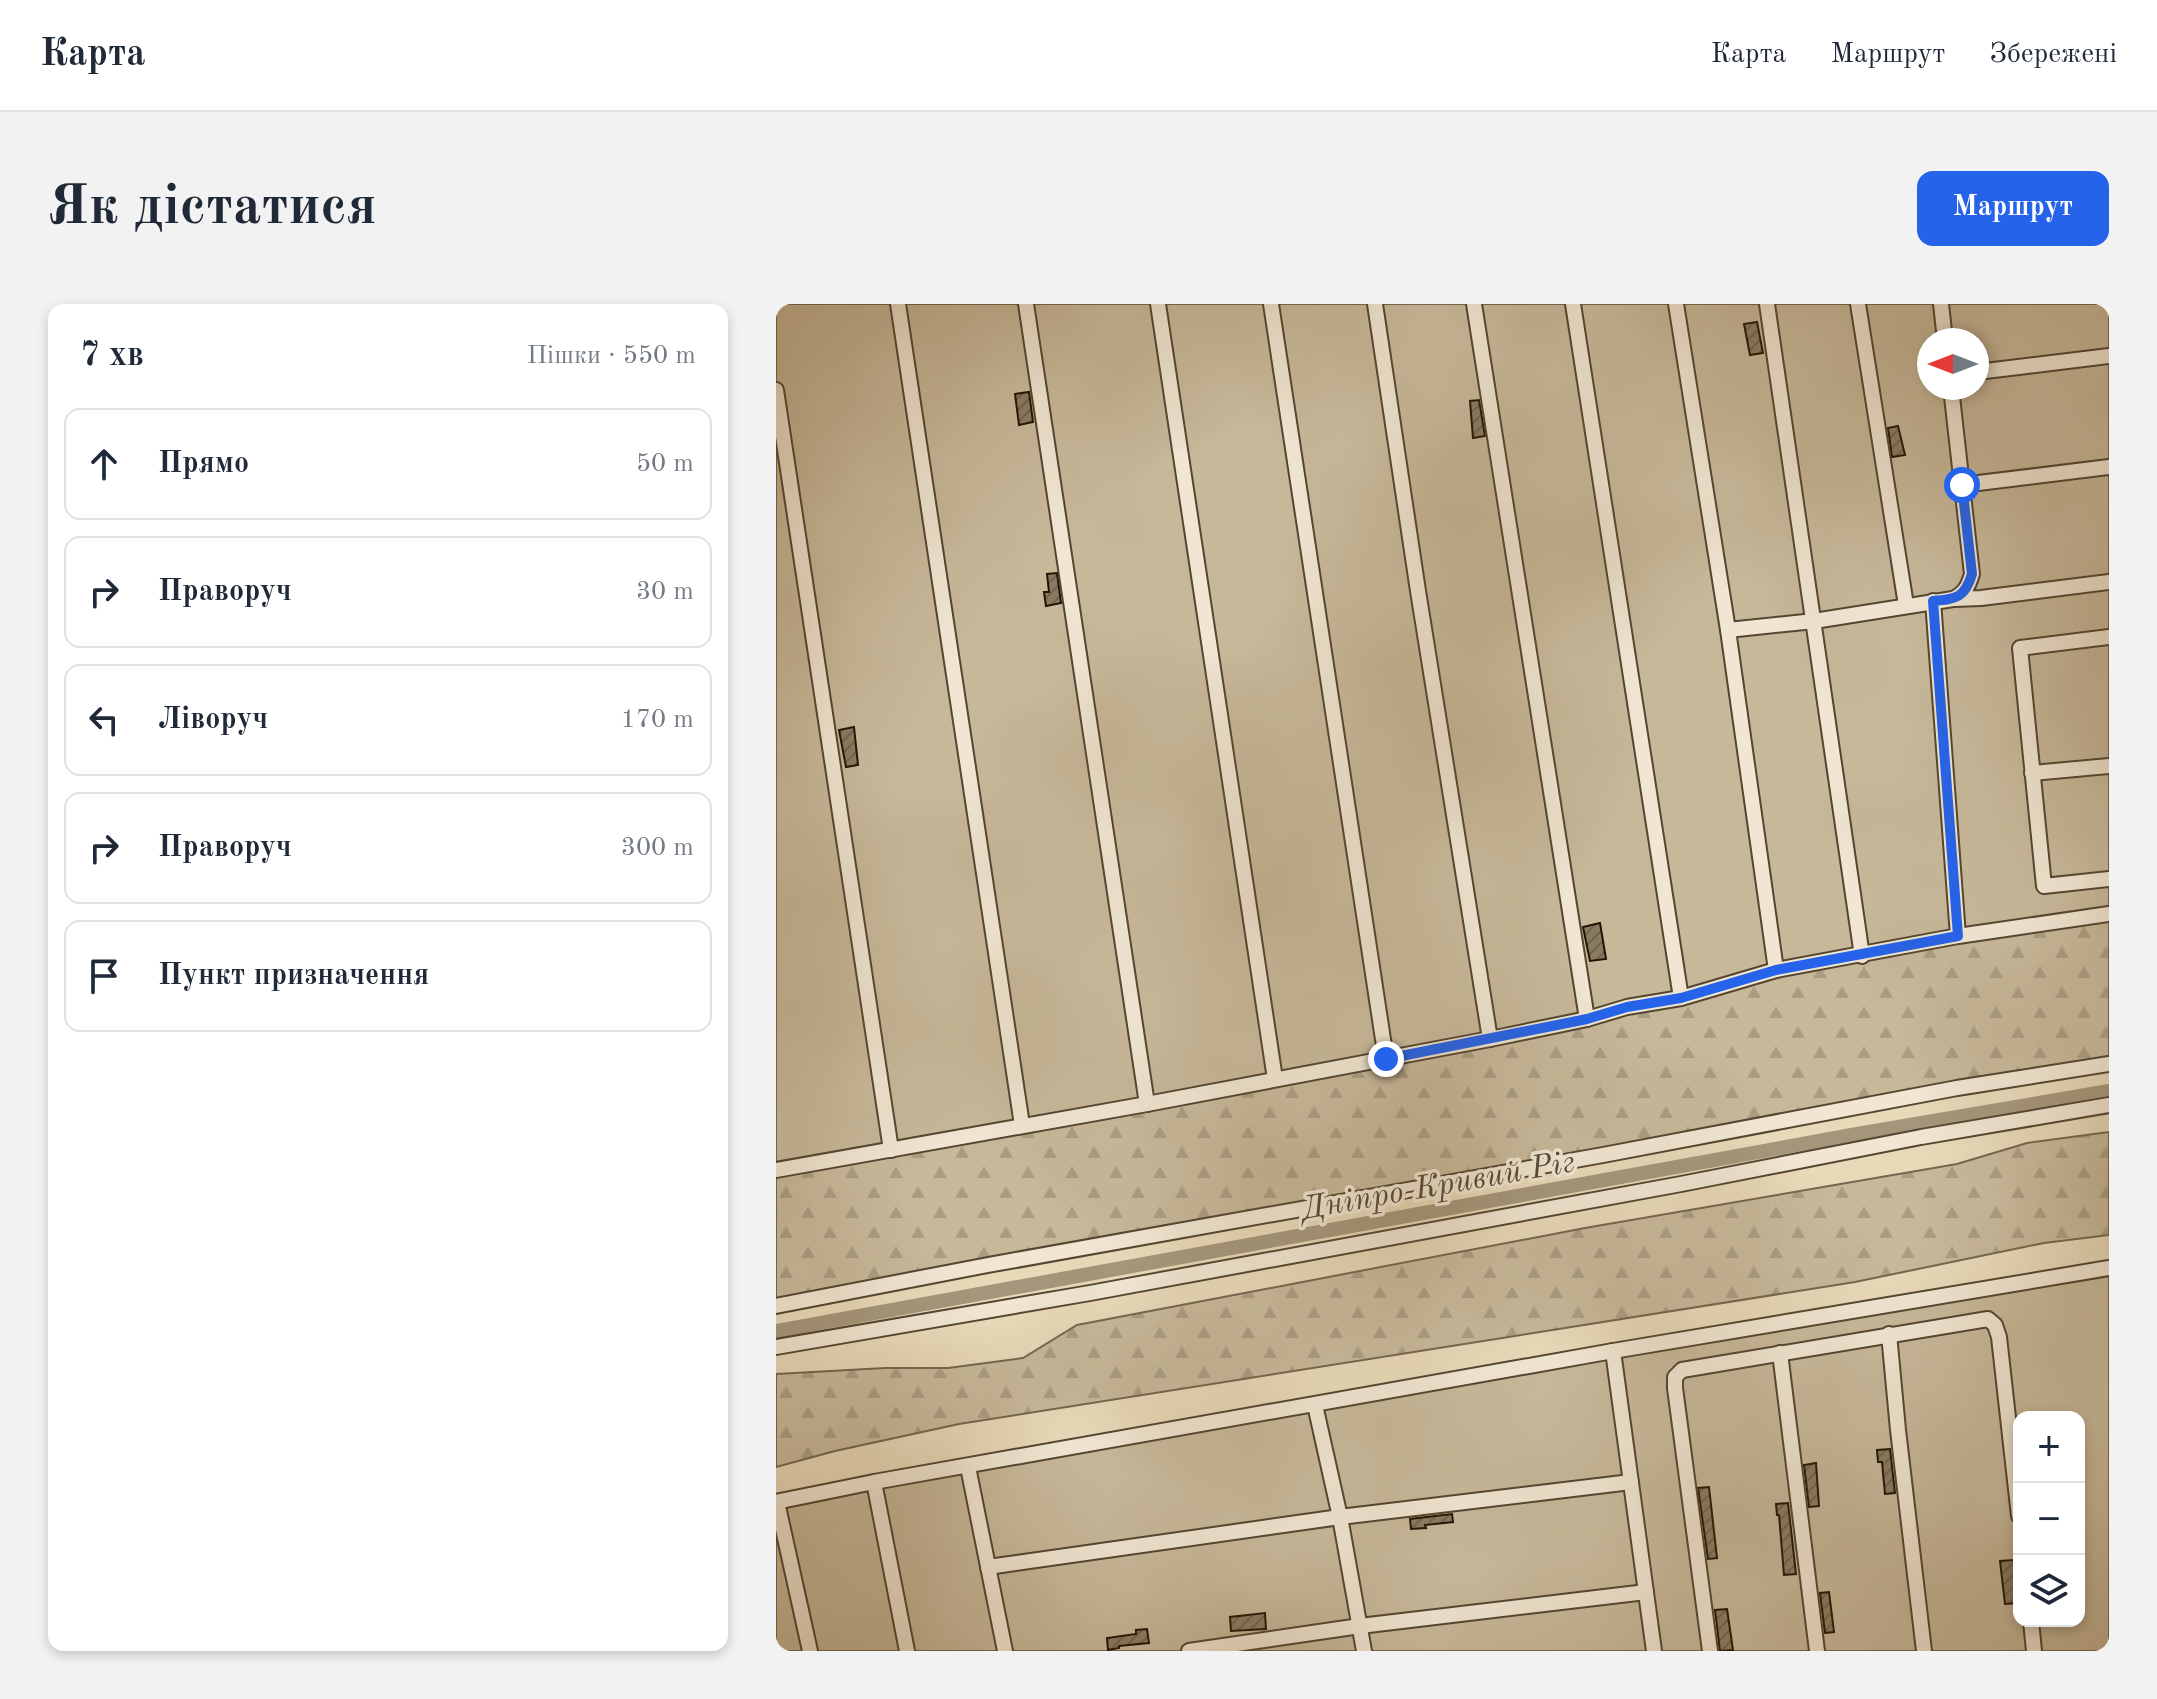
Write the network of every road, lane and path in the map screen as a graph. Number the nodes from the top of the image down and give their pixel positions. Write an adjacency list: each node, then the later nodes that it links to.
1 (898, 304): 41 (street)
2 (1026, 304): 39 (street)
3 (1158, 304): 38 (street)
4 (1271, 304): 36 (street)
5 (1375, 304): 35 (street)
6 (1474, 304): 34 (street)
7 (1573, 304): 33 (street)
8 (1676, 304): 24 (street)
9 (1767, 304): 23 (street)
10 (1858, 304): 22 (street)
11 (1941, 304): 12 (street)
12 (1944, 328)
13 (2109, 356): 14 (street)
14 (1989, 371)
15 (776, 390): 42 (street)
16 (1952, 400): 18 (street)
17 (2109, 467): 18 (street)
18 (1962, 485): 20 (street)
19 (2109, 582): 20 (street)
20 (1953, 599): 21 (street)
21 (1933, 601): 22 (street); 30 (street)
22 (1906, 605): 23 (street)
23 (1814, 621): 24 (street); 31 (street)
24 (1728, 630): 32 (street)
25 (2109, 637): 27 (street)
26 (2109, 766): 27 (street)
27 (2032, 773): 28 (street)
28 (2109, 879)
29 (2109, 914): 30 (street)
30 (1958, 936): 31 (street)
31 (1862, 956): 32 (street)
32 (1776, 970): 33 (street)
33 (1681, 998): 34 (street)
34 (1587, 1019): 35 (street)
35 (1490, 1039): 36 (street)
36 (1386, 1059): 38 (street)
37 (2109, 1064): 45 (street)
38 (1275, 1079): 39 (street)
39 (1147, 1104): 41 (street)
40 (2109, 1105): 48 (street)
41 (1022, 1125): 42 (street)
42 (891, 1150): 43 (street)
43 (776, 1170)
44 (2109, 1268): 46 (street)
45 (776, 1306)
46 (1878, 1306): 47 (street); 49 (street)
47 (1886, 1335): 50 (street); 55 (street); 70 (street)
48 (776, 1347)
49 (1613, 1351): 51 (street); 54 (street)
50 (1780, 1353): 68 (street); 69 (street)
51 (1315, 1405): 52 (street); 57 (street)
52 (968, 1467): 53 (street); 58 (street)
53 (874, 1482): 56 (street); 63 (street)
54 (1631, 1482): 57 (street); 59 (street)
55 (2015, 1483)
56 (776, 1502): 62 (street)
57 (1340, 1517): 58 (street); 60 (street)
58 (988, 1567): 64 (street)
59 (1646, 1592): 60 (street); 67 (street)
60 (1360, 1626): 65 (street); 66 (street)
61 (2032, 1627): 71 (street)
62 (810, 1651)
63 (907, 1651)
64 (1005, 1651)
65 (1189, 1651)
66 (1364, 1651)
67 (1654, 1651)
68 (1710, 1651)
69 (1817, 1651)
70 (1924, 1651)
71 (2034, 1651)

